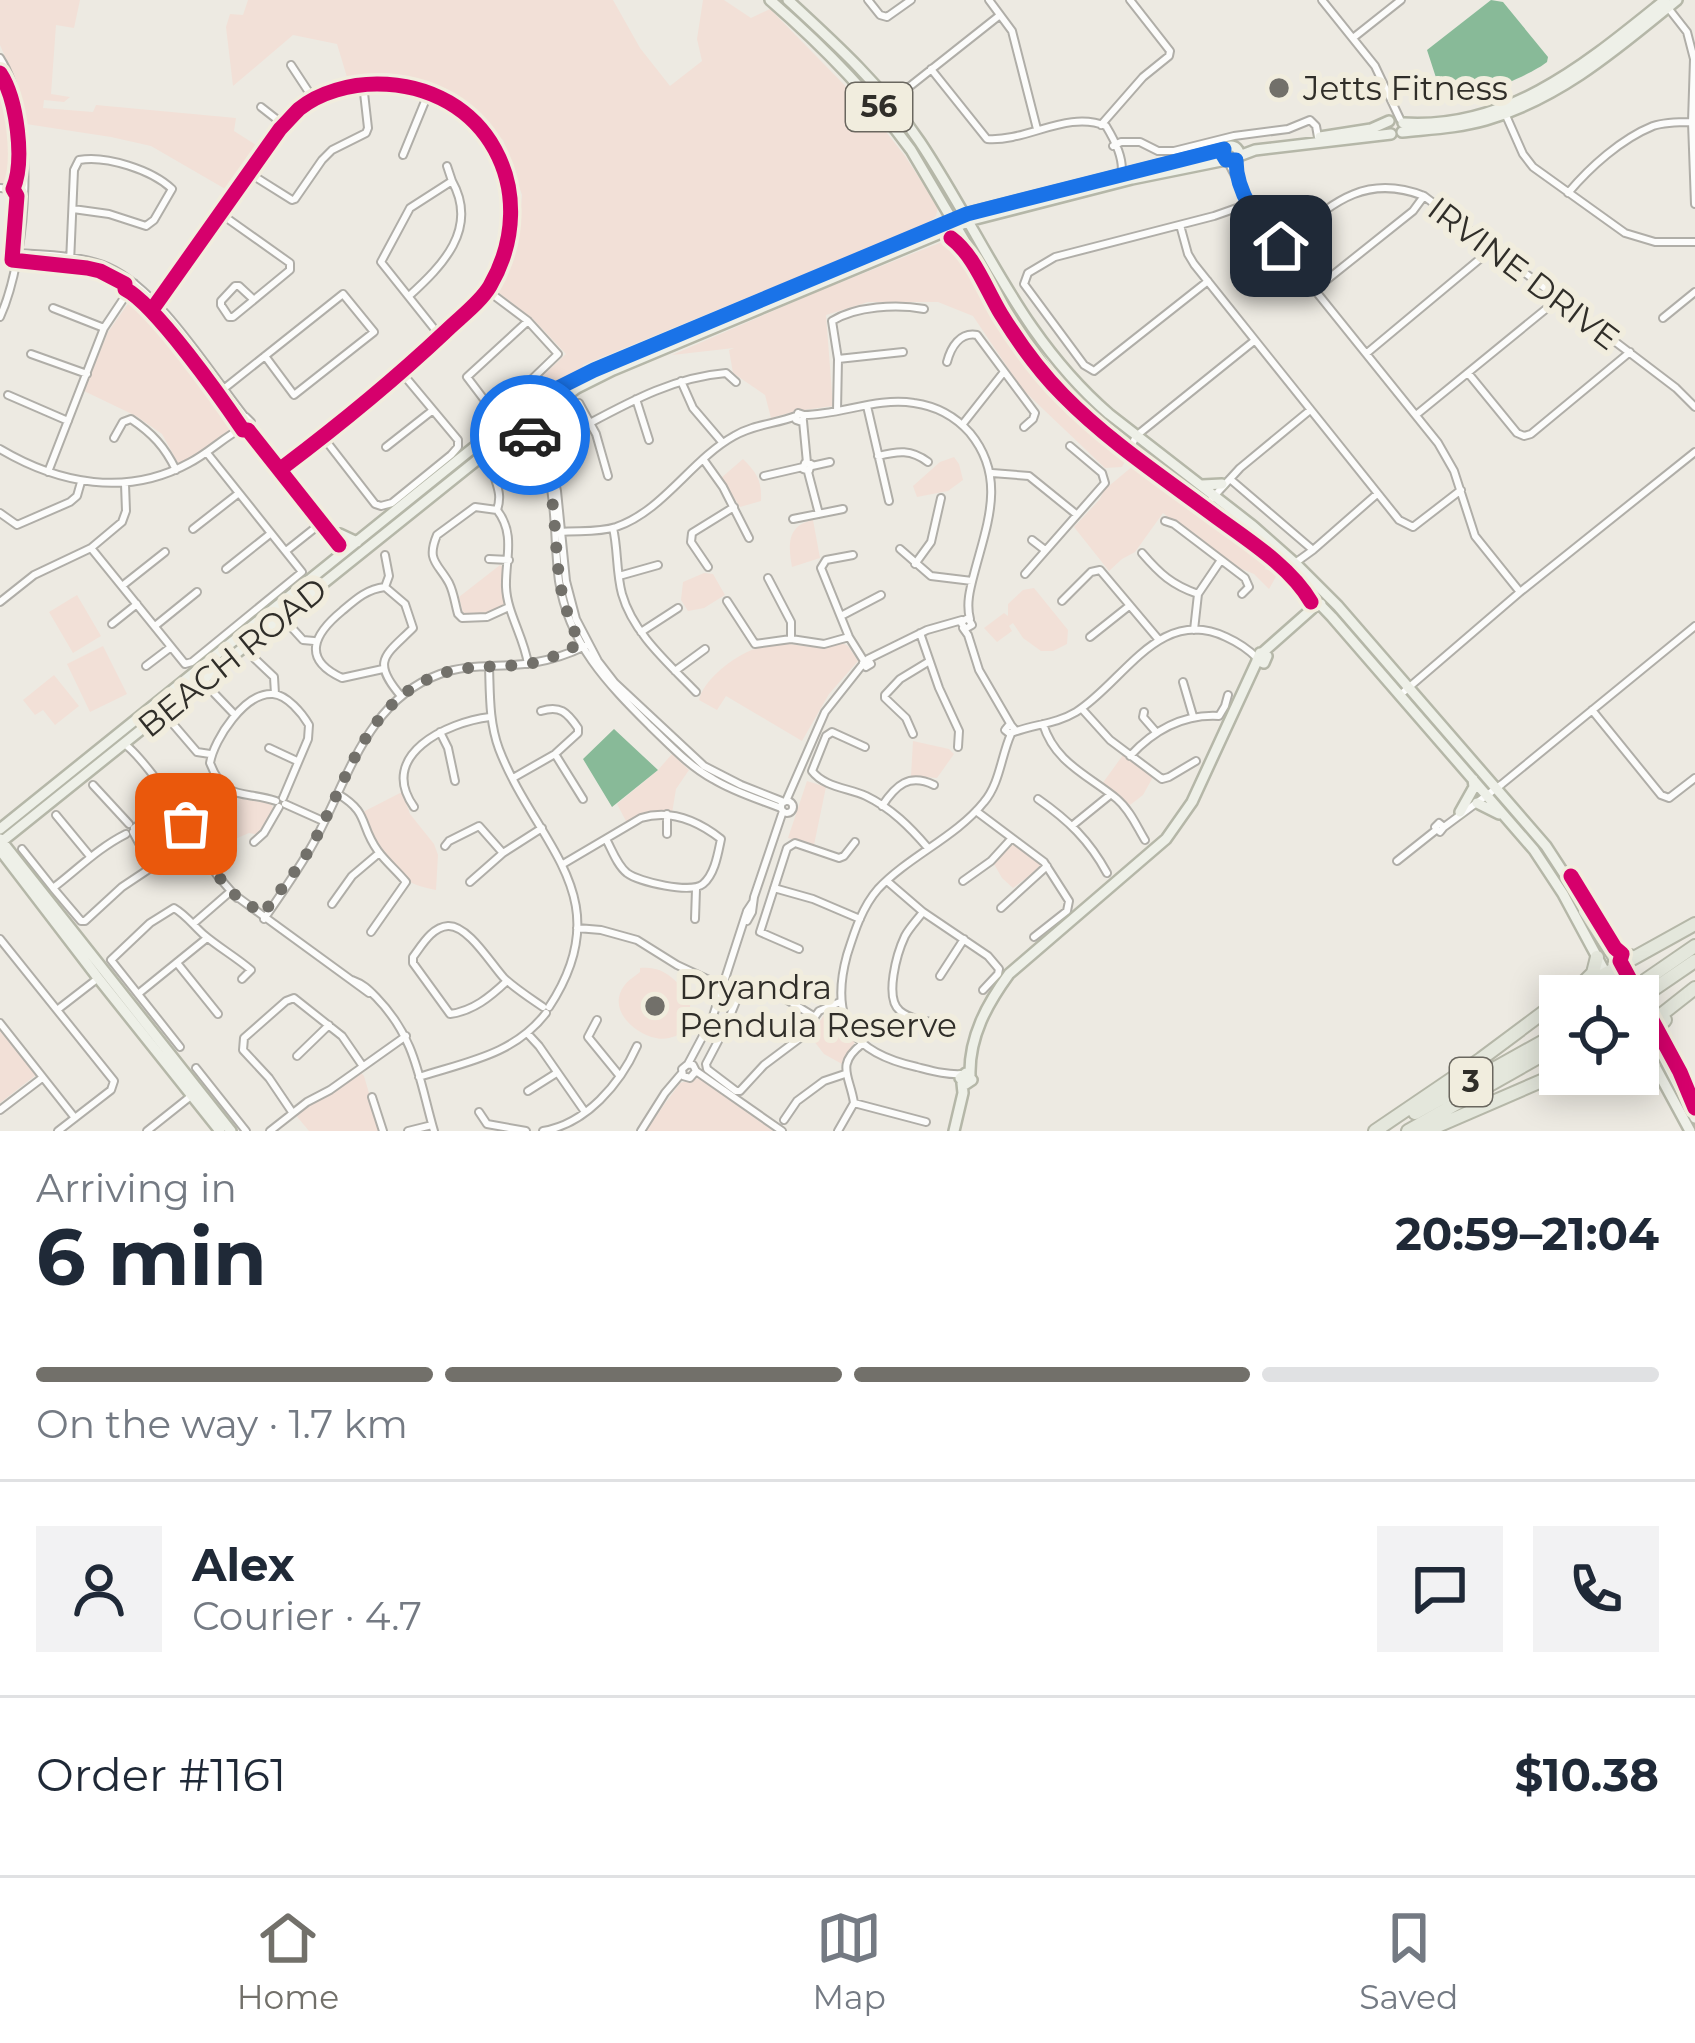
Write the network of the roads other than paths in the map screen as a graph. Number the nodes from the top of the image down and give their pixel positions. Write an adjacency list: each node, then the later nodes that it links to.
1 (770, 0): 10 (main road, 56)
2 (868, 0): 3 (street)
3 (911, 0)
4 (988, 0): 11 (street)
5 (1130, 0): 24 (street)
6 (1322, 0): 12 (street)
7 (1401, 0): 12 (street)
8 (1668, 2): 13 (street); 22 (main road, BEACH ROAD)
9 (791, 3): 10 (street); 19 (main road, 56)
10 (786, 14): 28 (main road, 56)
11 (1000, 15): 16 (street); 27 (street)
12 (1353, 38): 26 (street)
13 (1694, 59): 23 (street)
14 (0, 61): 41 (street)
15 (292, 65): 20 (street)
16 (931, 69): 19 (street); 27 (street)
17 (363, 84): 18 (street); 20 (street); 35 (street)
18 (428, 94): 31 (street); 64 (street)
19 (898, 99): 28 (street); 51 (main road, 56)
20 (314, 100): 25 (street)
21 (261, 107): 25 (street)
22 (1504, 110): 26 (main road, BEACH ROAD); 42 (street)
23 (1692, 122): 39 (street); 42 (street)
24 (1101, 124): 27 (street); 30 (street)
25 (284, 125): 35 (street)
26 (1396, 125): 29 (main road, BEACH ROAD); 32 (main road, BEACH ROAD)
27 (1037, 129)
28 (897, 130): 51 (main road, 56)
29 (1318, 137): 30 (street); 32 (main road, BEACH ROAD)
30 (1114, 146): 33 (street); 36 (street)
31 (403, 155)
32 (1232, 156): 36 (main road, BEACH ROAD); 46 (street)
33 (1116, 161): 36 (street); 38 (main road)
34 (447, 166): 37 (street)
35 (250, 173): 50 (street)
36 (1123, 178): 38 (main road, BEACH ROAD); 45 (main road, BEACH ROAD)
37 (452, 181): 66 (street); 66 (street)
38 (1090, 182): 43 (main road, BEACH ROAD)
39 (1694, 185): 47 (street)
40 (0, 188): 41 (street)
41 (21, 190): 58 (street)
42 (1568, 194): 55 (street)
43 (1032, 196): 45 (main road); 51 (main road, BEACH ROAD)
44 (1424, 196): 56 (street, IRVINE DRIVE); 57 (street, IRVINE DRIVE); 63 (street)
45 (1053, 198): 48 (main road, BEACH ROAD)
46 (1248, 205): 52 (street); 56 (street)
47 (1695, 205)
48 (1011, 208): 51 (main road, BEACH ROAD); 54 (main road)
49 (73, 209): 49 (street); 59 (street)
50 (220, 214): 67 (street); 69 (street)
51 (960, 217): 53 (main road, BEACH ROAD); 54 (main road, 56); 60 (main road, 56); 106 (main road, BEACH ROAD)
52 (1180, 225): 61 (street); 76 (street)
53 (945, 231): 60 (main road); 106 (main road, BEACH ROAD)
54 (973, 233): 79 (main road, 56)
55 (1695, 242)
56 (1281, 246): 63 (street)
57 (1493, 248): 68 (street, IRVINE DRIVE); 82 (street)
58 (17, 254): 59 (street); 72 (street)
59 (70, 260): 62 (street)
60 (982, 269): 91 (main road, 56)
61 (1208, 281): 76 (street); 78 (street)
62 (133, 284): 69 (street); 75 (street)
63 (1314, 290): 82 (street)
64 (488, 291): 74 (street); 77 (street)
65 (1695, 292): 73 (street)
66 (409, 296): 77 (street)
67 (254, 299): 67 (street)
68 (1558, 299): 81 (street, IRVINE DRIVE); 90 (street)
69 (155, 305): 94 (street)
70 (52, 308): 75 (street)
71 (924, 309): 85 (street)
72 (0, 314)
73 (1663, 318)
74 (528, 321): 74 (street)
75 (104, 328): 89 (street)
76 (1056, 330): 79 (street)
77 (440, 336): 87 (street)
78 (1254, 341): 102 (street); 111 (street)
79 (1043, 345): 91 (street); 111 (main road, 56)
80 (903, 352): 85 (street)
81 (1630, 352): 90 (street); 99 (street, IRVINE DRIVE)
82 (1366, 353): 103 (street)
83 (32, 354): 89 (street)
84 (265, 356): 84 (street); 94 (street)
85 (838, 359): 101 (street)
86 (947, 362): 88 (street)
87 (402, 373): 100 (street); 113 (street)
88 (1003, 373): 109 (street); 110 (street)
89 (86, 374): 105 (street)
90 (1468, 374): 103 (street)
91 (1051, 378): 118 (main road, 56)
92 (681, 381): 93 (street); 96 (street); 115 (street)
93 (736, 382)
94 (222, 389): 108 (street)
95 (8, 395): 105 (street)
96 (636, 399): 107 (street); 114 (street)
97 (579, 403): 107 (street)
98 (869, 406): 101 (street); 109 (street); 123 (street)
99 (1695, 407)
100 (433, 410): 113 (street); 117 (street)
101 (840, 410): 104 (street)
102 (1310, 410): 137 (street); 142 (street)
103 (1416, 416): 140 (street)
104 (800, 419): 115 (street); 129 (street)
105 (68, 421): 131 (street)
106 (526, 422): 122 (street); 132 (street); 161 (main road, BEACH ROAD); 164 (main road, BEACH ROAD)
107 (590, 422): 133 (street)
108 (244, 424): 121 (street); 128 (street)
109 (961, 424): 135 (street)
110 (1024, 427)
111 (1136, 436): 118 (street); 139 (main road, 56)
112 (114, 437): 130 (street)
113 (323, 437): 128 (street)
114 (649, 440)
115 (721, 445): 125 (street)
116 (1070, 446): 151 (street)
117 (386, 447)
118 (1130, 447): 145 (main road, 56)
119 (0, 449): 131 (street)
120 (1695, 452): 191 (street)
121 (207, 453): 130 (street); 141 (street)
122 (548, 453): 132 (street); 160 (street)
123 (878, 456): 126 (street); 144 (street)
124 (506, 457): 148 (street)
125 (701, 460): 146 (street); 156 (street)
126 (928, 461)
127 (830, 462): 129 (street)
128 (284, 467): 152 (street)
129 (807, 467): 134 (street); 150 (street)
130 (176, 470): 138 (street)
131 (48, 472): 136 (street)
132 (548, 476): 160 (street)
133 (608, 476)
134 (764, 476)
135 (992, 476): 151 (street); 186 (street)
136 (81, 482): 138 (street); 155 (street)
137 (1226, 482): 139 (main road); 145 (street); 168 (street)
138 (125, 484): 165 (street)
139 (1196, 484): 145 (main road, 56)
140 (1461, 490): 142 (street); 191 (street)
141 (239, 493): 157 (street); 159 (street)
142 (1377, 494): 168 (street)
143 (941, 499): 177 (street)
144 (889, 501)
145 (1211, 502): 179 (main road, 56); 199 (main road, 56)
146 (734, 507): 162 (street); 181 (street)
147 (843, 509): 150 (street)
148 (497, 510): 175 (street); 202 (street)
149 (0, 513): 155 (street)
150 (819, 514): 153 (street)
151 (1076, 514): 167 (street)
152 (325, 519): 164 (street); 169 (street)
153 (793, 519)
154 (1165, 520): 176 (street)
155 (17, 525): 158 (street)
156 (611, 528): 160 (street); 184 (street)
157 (194, 529)
158 (7, 533)
159 (272, 533): 169 (street); 182 (street)
160 (559, 534): 222 (street)
161 (379, 538): 164 (street); 180 (main road, BEACH ROAD)
162 (749, 538)
163 (1032, 539): 167 (street)
164 (347, 541): 180 (street); 214 (main road, BEACH ROAD)
165 (92, 548): 187 (street); 197 (street)
166 (900, 550): 177 (street)
167 (1045, 550): 183 (street)
168 (1313, 550): 179 (street)
169 (286, 551): 223 (street)
170 (165, 552): 187 (street)
171 (1142, 553): 194 (street)
172 (385, 555): 188 (street)
173 (853, 555): 204 (street)
174 (489, 559): 175 (street)
175 (508, 560): 202 (street)
176 (1221, 560): 192 (street); 194 (street)
177 (915, 564): 186 (street)
178 (658, 565): 184 (street)
179 (1297, 565): 189 (main road, 56)
180 (345, 566): 214 (main road, BEACH ROAD)
181 (708, 567)
182 (226, 569)
183 (1024, 574)
184 (619, 576): 213 (street)
185 (768, 578): 217 (street)
186 (972, 583): 207 (street)
187 (122, 586): 198 (street)
188 (385, 587): 218 (street); 225 (street)
189 (1319, 587): 199 (main road); 201 (main road, 56)
190 (197, 592): 209 (street)
191 (1520, 592): 238 (street)
192 (1242, 594)
193 (881, 595): 204 (street)
194 (1198, 595): 212 (street)
195 (727, 601): 217 (street)
196 (1062, 601): 200 (street)
197 (0, 602)
198 (136, 604): 208 (street); 209 (street)
199 (1320, 604): 201 (main road); 205 (main road); 206 (main road, 56)
200 (1129, 605): 216 (street); 220 (street)
201 (1338, 606): 238 (main road, 56)
202 (509, 607): 230 (street)
203 (678, 608): 213 (street)
204 (842, 616): 219 (street)
205 (1304, 617): 206 (main road); 226 (main road)
206 (1332, 617): 238 (main road, 56)
207 (964, 623): 215 (street); 256 (street)
208 (112, 624)
209 (154, 626): 223 (street)
210 (1695, 626): 245 (street)
211 (293, 628): 218 (street)
212 (1196, 630): 220 (street); 226 (street)
213 (640, 632): 234 (street)
214 (251, 634): 253 (main road, BEACH ROAD); 263 (main road, BEACH ROAD)
215 (918, 634): 227 (street); 229 (street)
216 (1090, 637)
217 (791, 639): 219 (street)
218 (316, 640): 233 (street)
219 (851, 640): 229 (street)
220 (1157, 641): 244 (street)
221 (377, 644): 225 (street)
222 (584, 644): 230 (street); 286 (street)
223 (171, 647): 231 (street)
224 (705, 649): 234 (street)
225 (388, 651): 233 (street)
226 (1261, 655): 392 (main road)
227 (928, 658): 242 (street); 261 (street)
228 (255, 659): 239 (street)
229 (867, 663): 286 (street)
230 (528, 664): 232 (street)
231 (146, 666)
232 (489, 666): 241 (street); 251 (street)
233 (383, 669): 241 (street)
234 (675, 671): 237 (street)
235 (1183, 682): 250 (street)
236 (213, 692): 248 (street)
237 (695, 692)
238 (1400, 692): 272 (main road, 56); 276 (main road, 56)
239 (275, 694): 248 (street); 252 (street)
240 (1228, 694): 250 (street)
241 (400, 696): 277 (street)
242 (885, 698): 243 (street); 259 (street)
243 (871, 699)
244 (1083, 705): 254 (street); 266 (street)
245 (1592, 710): 271 (street); 276 (street)
246 (541, 711): 265 (street)
247 (1144, 712): 258 (street)
248 (235, 716): 264 (street)
249 (317, 716): 252 (street)
250 (1193, 716): 258 (street)
251 (491, 717): 257 (street); 270 (street)
252 (308, 721): 268 (street)
253 (129, 723): 263 (street); 267 (main road, BEACH ROAD)
254 (1045, 723): 256 (street); 278 (street)
255 (173, 724): 264 (street)
256 (1010, 731): 287 (street)
257 (440, 732): 273 (street); 285 (street)
258 (1156, 732): 266 (street)
259 (913, 734)
260 (866, 747): 284 (street)
261 (958, 747)
262 (269, 748): 268 (street)
263 (133, 752): 267 (street); 281 (street); 300 (main road, BEACH ROAD)
264 (211, 754): 282 (street)
265 (555, 754): 270 (street); 279 (street)
266 (1130, 756): 269 (street)
267 (84, 760): 300 (main road, BEACH ROAD)
268 (297, 761): 282 (street)
269 (1196, 761)
270 (513, 778): 295 (street)
271 (1695, 778)
272 (1473, 779): 276 (main road, 56); 288 (main road)
273 (455, 781)
274 (93, 785): 296 (street)
275 (934, 785): 284 (street)
276 (1490, 790): 283 (street); 288 (street); 291 (main road, 56); 326 (main road, 56)
277 (338, 794): 292 (street); 306 (street)
278 (1110, 795): 293 (street); 301 (street)
279 (583, 799)
280 (1038, 799): 293 (street)
281 (171, 801): 296 (street); 322 (street)
282 (281, 802): 292 (street); 302 (street)
283 (1477, 803): 291 (main road); 294 (street)
284 (883, 806): 305 (street)
285 (414, 807)
286 (786, 807): 358 (street)
287 (980, 807): 298 (street); 305 (street)
288 (1460, 812): 294 (street)
289 (667, 814): 297 (street); 299 (street); 321 (street)
290 (56, 815): 308 (street)
291 (1509, 820): 344 (main road, 56)
292 (323, 821): 328 (street)
293 (1073, 825): 313 (street)
294 (1440, 827): 309 (street)
295 (542, 828): 307 (street); 310 (street)
296 (128, 830): 308 (street); 319 (street)
297 (667, 834)
298 (1012, 838): 311 (street); 315 (street)
299 (606, 839): 310 (street); 312 (street)
300 (3, 841): 319 (street); 348 (main road); 348 (main road)
301 (1144, 841)
302 (254, 842)
303 (855, 842): 320 (street)
304 (445, 846): 307 (street)
305 (928, 848): 314 (street)
306 (379, 853): 324 (street); 334 (street)
307 (503, 853): 316 (street)
308 (89, 855): 319 (street)
309 (1397, 861)
310 (563, 864): 333 (street)
311 (1048, 866): 325 (street); 335 (street)
312 (628, 873): 317 (street); 318 (street)
313 (1107, 873)
314 (887, 880): 327 (street); 330 (street)
315 (963, 881)
316 (470, 882)
317 (660, 883): 321 (street); 323 (street)
318 (620, 884)
319 (52, 888)
320 (775, 888): 330 (street); 341 (street)
321 (696, 889): 329 (street)
322 (232, 892): 328 (street); 331 (street)
323 (658, 897)
324 (332, 904)
325 (1001, 908)
326 (1585, 911): 342 (highway); 347 (main road, 56)
327 (923, 912): 337 (street); 371 (street)
328 (264, 916): 374 (street)
329 (695, 919)
330 (860, 920): 362 (street)
331 (193, 924): 336 (street); 361 (street)
332 (1695, 924): 342 (highway)
333 (577, 928): 358 (street); 363 (street)
334 (371, 932)
335 (1034, 937)
336 (207, 938): 346 (street); 355 (street)
337 (964, 939): 353 (street); 360 (street)
338 (0, 940): 364 (street)
339 (477, 946): 343 (street); 356 (street); 356 (street)
340 (1695, 946): 354 (highway)
341 (799, 949)
342 (1645, 951): 347 (highway)
343 (467, 955)
344 (1597, 956): 347 (main road, 56); 349 (highway)
345 (1695, 961): 357 (highway)
346 (177, 963): 361 (street); 365 (street)
347 (1610, 971): 350 (highway); 351 (main road, 56); 352 (main road, 56)
348 (102, 975): 364 (street); 396 (main road)
349 (1592, 975)
350 (1603, 975)
351 (1611, 975)
352 (1614, 975)
353 (940, 976)
354 (1659, 978)
355 (242, 979)
356 (507, 981): 363 (street)
357 (1659, 984)
358 (725, 985): 386 (street)
359 (1695, 988): 372 (highway)
360 (983, 990)
361 (138, 994): 379 (street)
362 (840, 1002): 367 (street); 376 (street)
363 (546, 1009): 373 (street)
364 (57, 1010): 404 (street)
365 (218, 1014)
366 (1539, 1016): 423 (highway)
367 (815, 1017): 380 (street); 380 (street)
368 (597, 1020): 389 (street)
369 (0, 1023): 391 (street)
370 (328, 1025): 381 (street); 384 (street); 400 (street)
371 (949, 1025)
372 (1659, 1026)
373 (527, 1033): 387 (street); 393 (street)
374 (404, 1036): 384 (street); 393 (street)
375 (1539, 1043): 423 (highway, 3)
376 (862, 1044): 388 (street); 392 (street)
377 (769, 1045): 380 (street)
378 (637, 1046): 389 (street)
379 (180, 1047)
380 (780, 1053)
381 (297, 1056)
382 (1539, 1057): 424 (highway, 3)
383 (1659, 1058): 403 (main road, 56)
384 (362, 1065): 400 (street)
385 (196, 1068): 412 (street)
386 (690, 1071): 419 (street); 420 (street)
387 (556, 1073): 395 (street); 402 (street)
388 (845, 1074): 398 (street); 405 (street)
389 (620, 1075): 402 (street)
390 (1659, 1075): 426 (main road, 56)
391 (42, 1078): 399 (street); 404 (street)
392 (965, 1078): 422 (main road)
393 (419, 1079): 407 (street)
394 (1539, 1082): 425 (highway)
395 (528, 1091)
396 (195, 1093): 408 (street); 410 (main road); 411 (main road)
397 (372, 1097): 414 (street)
398 (854, 1103): 406 (street); 421 (street)
399 (0, 1110)
400 (292, 1112): 413 (street)
401 (479, 1112): 417 (street)
402 (585, 1112): 418 (street)
403 (1694, 1117): 426 (main road)
404 (75, 1118): 409 (street)
405 (784, 1120)
406 (926, 1121)
407 (432, 1128): 415 (street); 416 (street)
408 (150, 1130)
409 (58, 1131)
410 (220, 1131)
411 (231, 1131)
412 (246, 1131)
413 (270, 1131)
414 (383, 1131)
415 (408, 1131)
416 (420, 1131)
417 (526, 1131)
418 (544, 1131)
419 (643, 1131)
420 (782, 1131)
421 (838, 1131)
422 (954, 1131)
423 (1378, 1131)
424 (1408, 1131)
425 (1426, 1131)
426 (1691, 1131)

